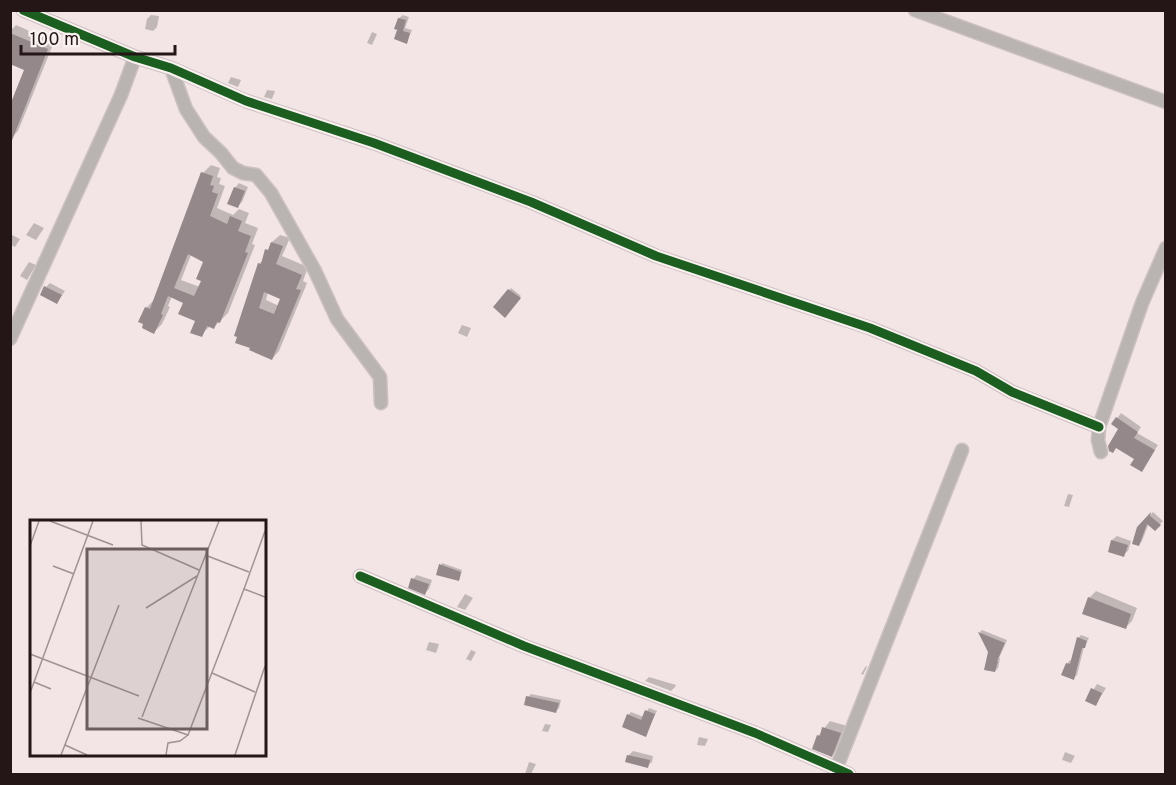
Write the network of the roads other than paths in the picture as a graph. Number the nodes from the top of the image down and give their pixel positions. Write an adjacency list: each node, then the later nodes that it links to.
1 (915, 10): 5 (street)
2 (31, 12): 3 (street)
3 (135, 57): 4 (street); 7 (street)
4 (171, 68): 8 (street); 9 (street)
5 (1166, 102)
6 (1166, 248): 9 (street)
7 (10, 339)
8 (381, 403)
9 (1099, 427): 11 (street)
10 (962, 450): 13 (street)
11 (1101, 452)
12 (360, 576): 13 (street)
13 (835, 772): 14 (street)
14 (849, 774)

